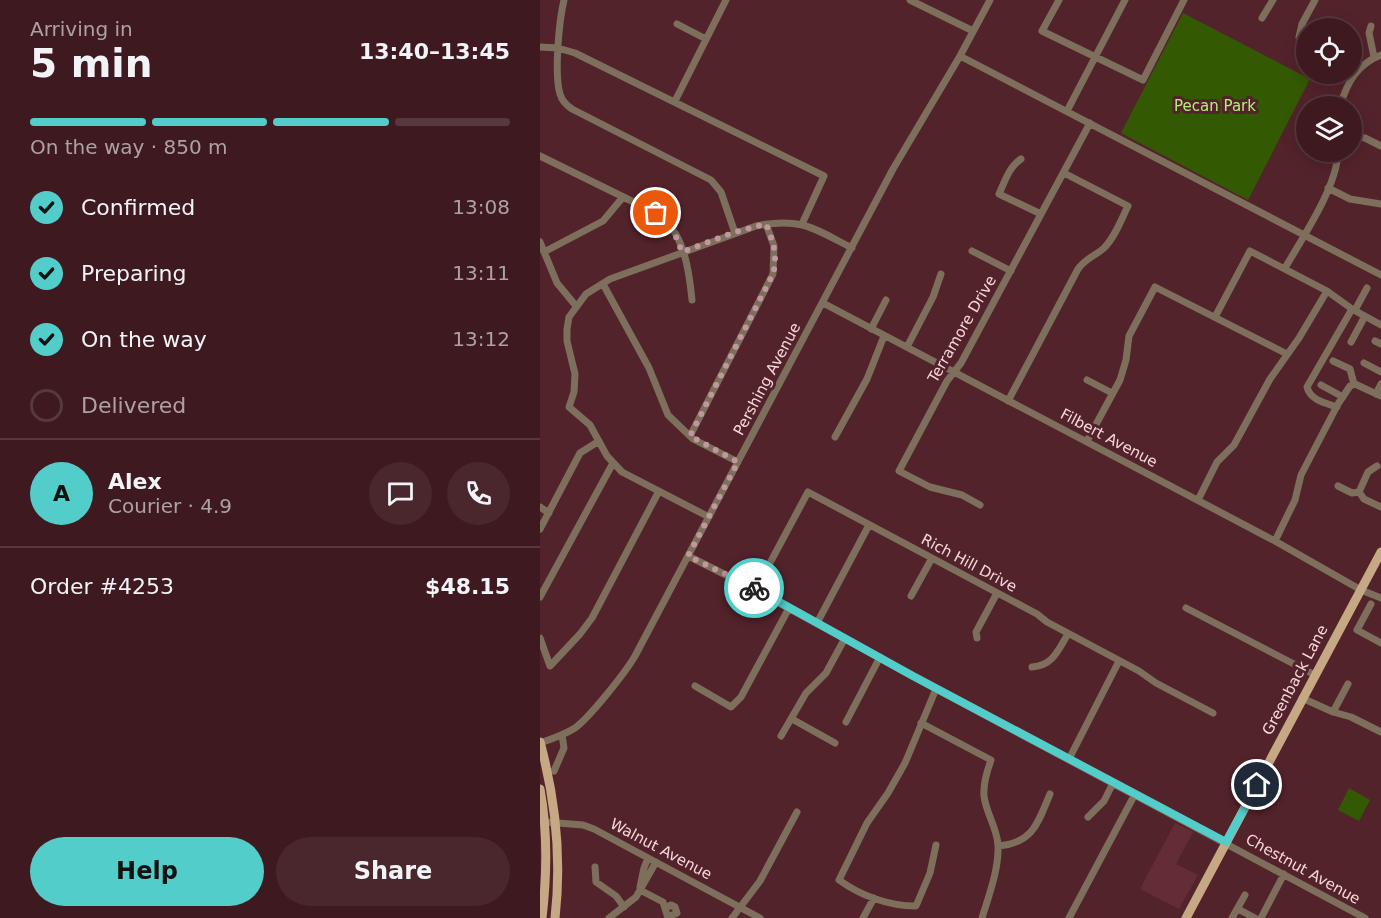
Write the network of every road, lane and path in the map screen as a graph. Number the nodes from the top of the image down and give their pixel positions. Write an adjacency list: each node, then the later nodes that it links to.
1 (564, 0): 17 (street)
2 (726, 0): 15 (street)
3 (990, 0): 14 (street, Pershing Avenue)
4 (1059, 0): 20 (street)
5 (1125, 0): 20 (street)
6 (1184, 0): 20 (street)
7 (1273, 0): 10 (street)
8 (1315, 0): 11 (street)
9 (914, 1): 14 (street)
10 (1262, 18)
11 (1305, 18)
12 (677, 24): 15 (street)
13 (1371, 26): 19 (street)
14 (973, 31): 18 (street, Pershing Avenue)
15 (706, 39): 22 (street)
16 (540, 47): 17 (street)
17 (558, 48): 22 (street); 37 (street)
18 (960, 56): 23 (street); 40 (street, Pershing Avenue)
19 (1378, 56): 21 (street)
20 (1095, 59): 23 (street)
21 (1343, 96)
22 (675, 101): 36 (street)
23 (1067, 111): 24 (street)
24 (1090, 123): 30 (street, Terramore Drive); 38 (street)
25 (1362, 138): 26 (street)
26 (1381, 146)
27 (540, 156): 32 (street)
28 (1021, 159): 34 (street)
29 (1336, 162): 31 (street)
30 (1064, 172): 34 (street, Terramore Drive); 75 (street)
31 (1328, 188): 33 (street); 38 (street)
32 (622, 197): 42 (street); 43 (street)
33 (1381, 204)
34 (1041, 214): 45 (street, Terramore Drive)
35 (766, 224): 36 (street); 37 (street); 77 (street)
36 (802, 224): 40 (street)
37 (735, 232): 43 (street)
38 (1304, 234): 44 (street); 47 (street)
39 (540, 242): 42 (street)
40 (852, 248): 53 (street, Pershing Avenue)
41 (972, 251): 45 (street)
42 (544, 252): 54 (street)
43 (682, 252): 48 (street); 51 (street)
44 (1285, 268): 50 (street); 57 (street)
45 (1011, 271): 66 (street, Terramore Drive)
46 (941, 274): 62 (street)
47 (1381, 275)
48 (603, 284): 54 (street); 77 (street)
49 (1367, 288): 55 (street)
50 (1327, 291): 55 (street); 63 (street)
51 (692, 300)
52 (886, 300): 59 (street)
53 (823, 303): 59 (street, Filbert Avenue); 81 (street, Pershing Avenue)
54 (576, 306): 79 (street)
55 (1353, 310): 56 (street); 76 (street)
56 (1365, 316): 58 (street); 61 (street)
57 (1215, 317): 63 (street); 72 (street)
58 (1380, 321)
59 (871, 329): 60 (street, Filbert Avenue)
60 (884, 336): 62 (street, Filbert Avenue); 78 (street)
61 (1351, 342)
62 (907, 347): 66 (street, Filbert Avenue)
63 (1287, 354): 87 (street)
64 (1333, 361): 69 (street)
65 (1364, 363): 67 (street)
66 (954, 371): 75 (street, Filbert Avenue); 88 (street, Terramore Drive)
67 (1381, 372)
68 (1087, 380): 72 (street)
69 (1354, 384): 73 (street); 74 (street)
70 (1381, 384): 73 (street)
71 (1321, 385): 74 (street)
72 (1112, 393): 80 (street)
73 (1379, 395)
74 (1343, 397): 76 (street)
75 (1008, 401): 80 (street, Filbert Avenue)
76 (1335, 410): 95 (street)
77 (690, 436): 81 (street)
78 (835, 437)
79 (599, 441): 82 (street); 91 (street)
80 (1087, 441): 87 (street, Filbert Avenue)
81 (738, 462): 92 (street, Pershing Avenue)
82 (613, 463): 85 (street); 103 (street)
83 (1377, 466): 86 (street)
84 (1338, 486): 86 (street)
85 (659, 492): 92 (street); 110 (street)
86 (1359, 492): 90 (street)
87 (1198, 500): 95 (street, Filbert Avenue)
88 (980, 505)
89 (540, 507): 91 (street)
90 (1381, 507)
91 (549, 513): 94 (street)
92 (709, 517): 97 (street, Pershing Avenue)
93 (869, 525): 98 (street, Rich Hill Drive); 99 (street, Rich Hill Drive); 108 (street)
94 (540, 528)
95 (1275, 541): 100 (street, Filbert Avenue)
96 (1381, 552): 100 (main road, Greenback Lane)
97 (688, 556): 99 (street, Chestnut Avenue); 128 (street, Pershing Avenue)
98 (932, 558): 101 (street, Rich Hill Drive); 102 (street)
99 (756, 589): 106 (street, Chestnut Avenue)
100 (1361, 590): 104 (street, Filbert Avenue); 117 (main road, Greenback Lane)
101 (997, 593): 109 (street, Rich Hill Drive); 112 (street)
102 (911, 596)
103 (540, 597)
104 (1381, 598)
105 (1371, 604): 113 (street)
106 (789, 608): 108 (street, Chestnut Avenue); 119 (street)
107 (1186, 608): 117 (street)
108 (817, 623): 111 (street, Chestnut Avenue)
109 (1068, 634): 115 (street, Rich Hill Drive); 116 (street)
110 (540, 638)
111 (845, 638): 114 (street, Chestnut Avenue); 124 (street)
112 (977, 638)
113 (1381, 643)
114 (880, 657): 120 (street, Chestnut Avenue); 125 (street)
115 (1119, 661): 123 (street, Rich Hill Drive); 132 (street)
116 (1032, 667)
117 (1315, 675): 121 (main road, Greenback Lane)
118 (1348, 684): 122 (street)
119 (695, 686)
120 (936, 688): 126 (street); 132 (street, Chestnut Avenue)
121 (1303, 696): 122 (street); 142 (main road, Greenback Lane)
122 (1333, 712): 127 (street)
123 (1213, 713)
124 (792, 719): 129 (street); 131 (street)
125 (846, 722)
126 (921, 723): 144 (street); 151 (street)
127 (1381, 732)
128 (562, 735): 130 (street, Pershing Avenue); 133 (street)
129 (781, 736)
130 (540, 742): 141 (main road)
131 (835, 743)
132 (1069, 759): 134 (street, Chestnut Avenue)
133 (554, 771)
134 (1113, 783): 137 (street, Chestnut Avenue); 139 (street)
135 (540, 789): 140 (main road)
136 (1050, 794): 144 (street)
137 (1135, 794): 142 (street, Chestnut Avenue); 163 (street)
138 (797, 812): 153 (street)
139 (1088, 817)
140 (545, 822): 141 (street, Walnut Avenue); 155 (main road)
141 (557, 822): 145 (street, Walnut Avenue); 156 (main road)
142 (1226, 842): 148 (street, Chestnut Avenue); 164 (main road, Greenback Lane)
143 (936, 845): 151 (street)
144 (998, 846): 162 (street)
145 (648, 858): 146 (street, Walnut Avenue); 149 (street)
146 (656, 862): 149 (street); 153 (street, Walnut Avenue)
147 (595, 867): 152 (street)
148 (1284, 874): 167 (street); 168 (street, Chestnut Avenue)
149 (640, 890): 152 (street); 158 (street)
150 (1245, 895): 154 (street)
151 (874, 898): 161 (street)
152 (624, 907): 157 (street)
153 (741, 908): 159 (street); 160 (street, Walnut Avenue)
154 (1238, 909): 165 (street); 166 (street)
155 (542, 918)
156 (555, 918)
157 (609, 918)
158 (668, 918)
159 (732, 918)
160 (760, 918)
161 (863, 918)
162 (982, 918)
163 (1070, 918)
164 (1186, 918)
165 (1232, 918)
166 (1255, 918)
167 (1261, 918)
168 (1365, 918)

